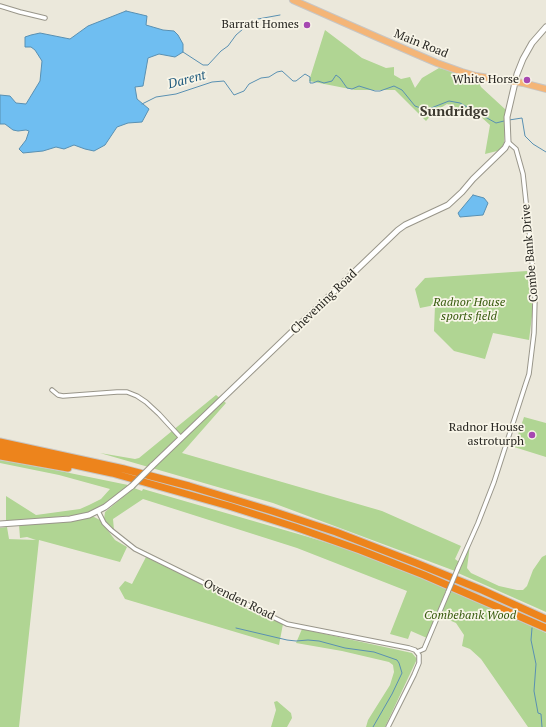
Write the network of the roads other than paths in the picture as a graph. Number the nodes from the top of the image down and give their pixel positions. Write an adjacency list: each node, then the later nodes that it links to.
1 (293, 0): 5 (main road, Main Road)
2 (0, 6): 3 (street)
3 (45, 18)
4 (545, 31): 5 (main road)
5 (515, 82): 6 (main road, Main Road); 7 (main road)
6 (546, 89)
7 (508, 142): 9 (main road, Chevening Road); 17 (street, Combe Bank Drive, bridge)
8 (52, 390): 9 (street)
9 (181, 438): 13 (main road, Chevening Road, bridge)
10 (1, 444): 12 (highway); 15 (highway)
11 (0, 456): 12 (highway)
12 (129, 479): 16 (highway)
13 (98, 511): 14 (main road); 18 (street, Ovenden Road)
14 (0, 524)
15 (546, 619)
16 (546, 628)
17 (424, 649): 18 (street); 19 (street, Combe Bank Drive)
18 (417, 652): 19 (street)
19 (420, 659): 20 (street)
20 (388, 727)

